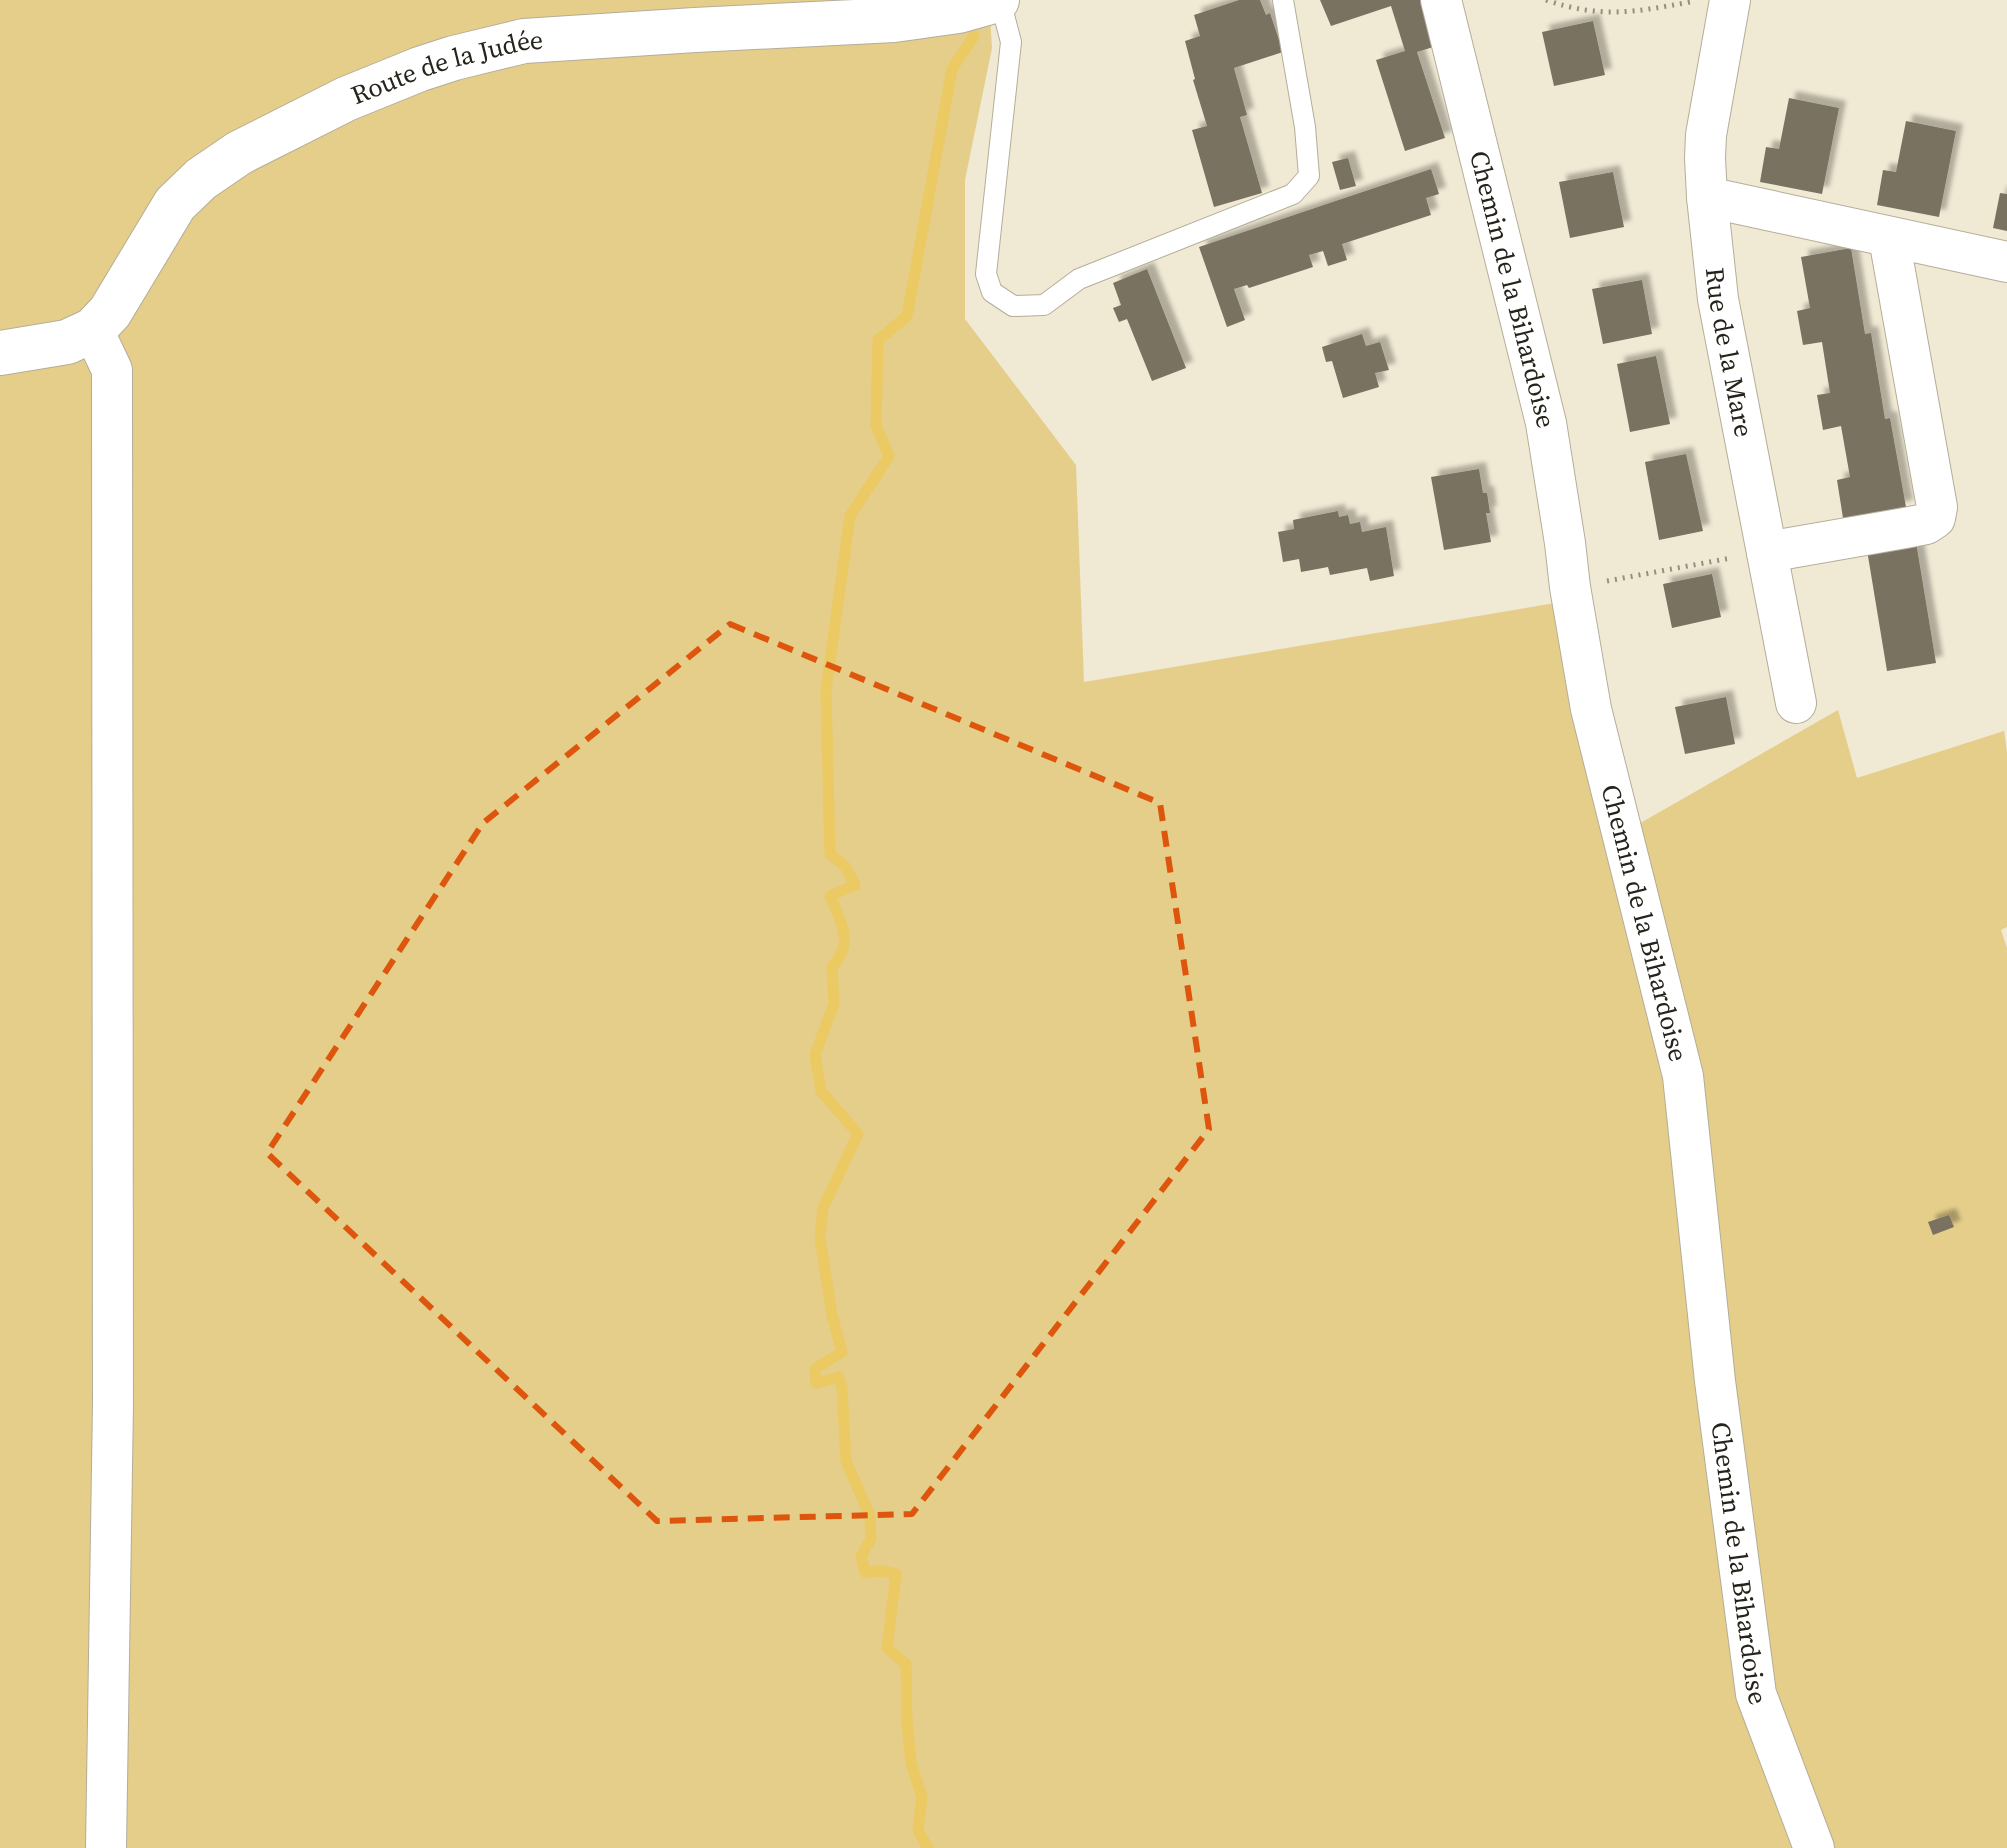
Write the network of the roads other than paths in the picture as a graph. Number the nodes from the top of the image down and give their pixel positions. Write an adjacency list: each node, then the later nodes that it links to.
1 (998, 0): 2 (lane); 8 (street, Route de la Judée)
2 (1283, 0)
3 (1441, 0): 13 (street, Chemin de la Bihardoise)
4 (1730, 0): 5 (street, Rue de la Mare)
5 (1707, 197): 6 (street); 10 (street, Rue de la Mare)
6 (1889, 238): 7 (street); 10 (street)
7 (2007, 262)
8 (93, 330): 9 (street); 12 (street)
9 (0, 353)
10 (1767, 552): 11 (street, Rue de la Mare)
11 (1796, 703)
12 (106, 1848)
13 (1814, 1848)

